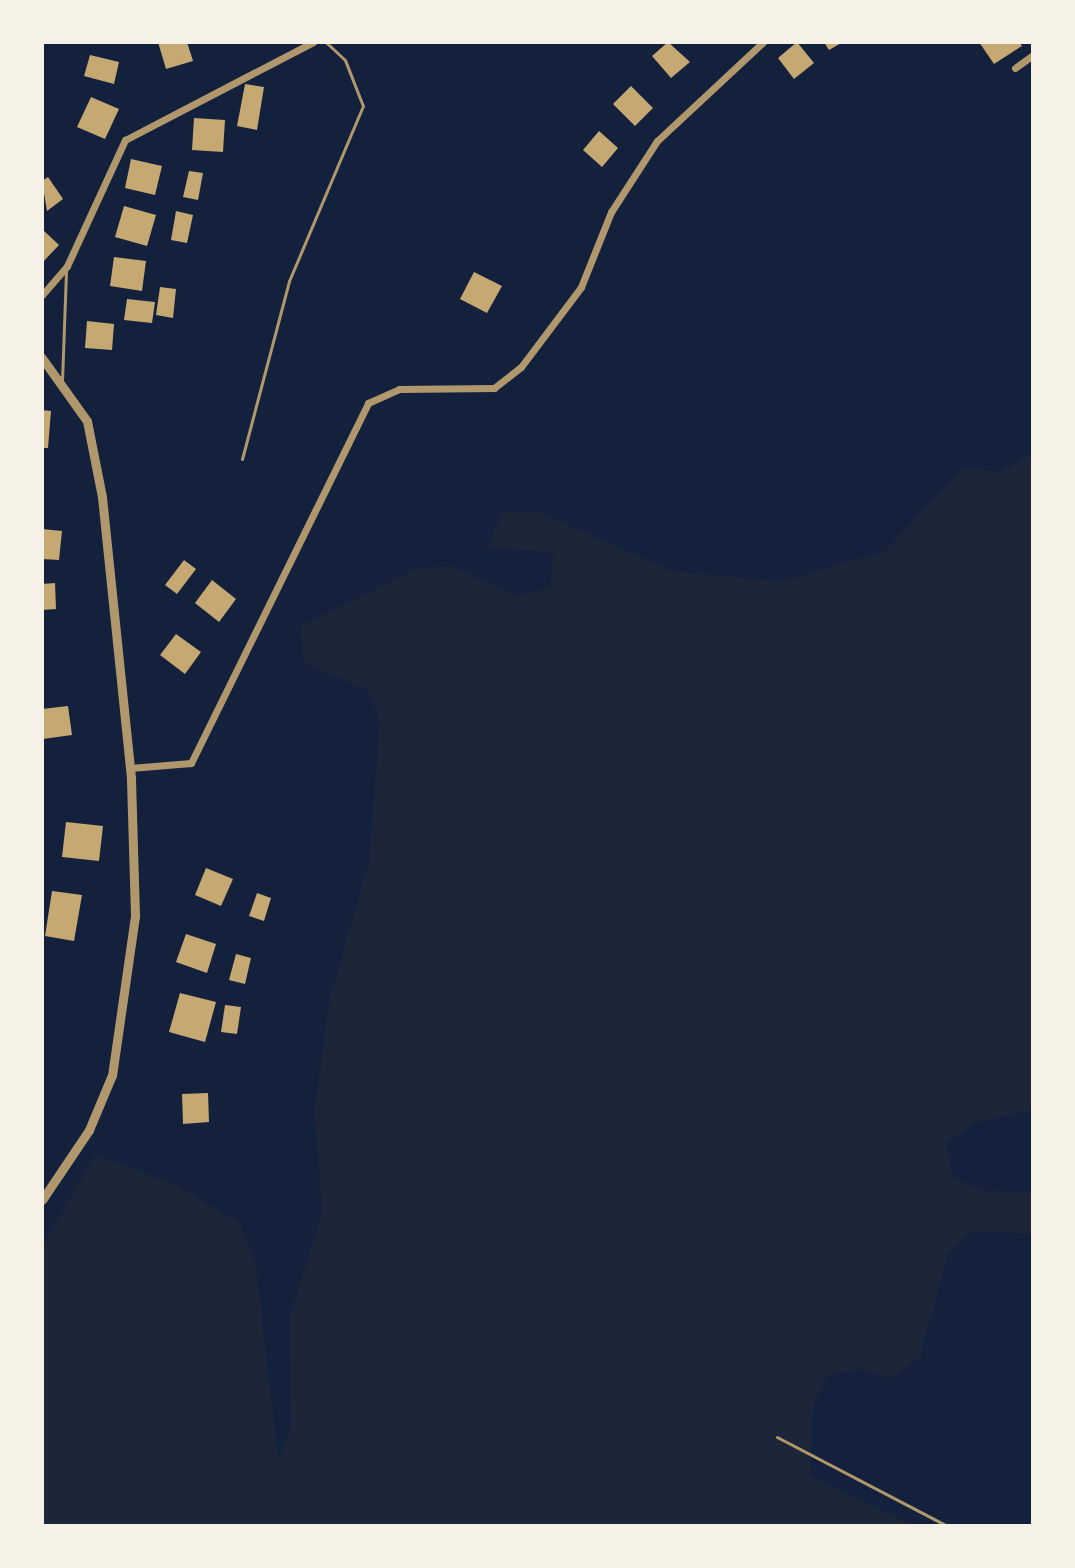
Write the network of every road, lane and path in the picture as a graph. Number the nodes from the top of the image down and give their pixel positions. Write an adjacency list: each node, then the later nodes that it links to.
1 (313, 42): 6 (street)
2 (326, 42): 10 (lane)
3 (763, 42): 11 (street)
4 (1033, 55): 5 (street)
5 (1015, 68)
6 (67, 266): 7 (street); 9 (lane)
7 (42, 295)
8 (42, 358): 9 (street)
9 (62, 381): 11 (street)
10 (242, 459)
11 (130, 768): 12 (street)
12 (42, 1200)
13 (777, 1437): 14 (lane)
14 (947, 1526)

